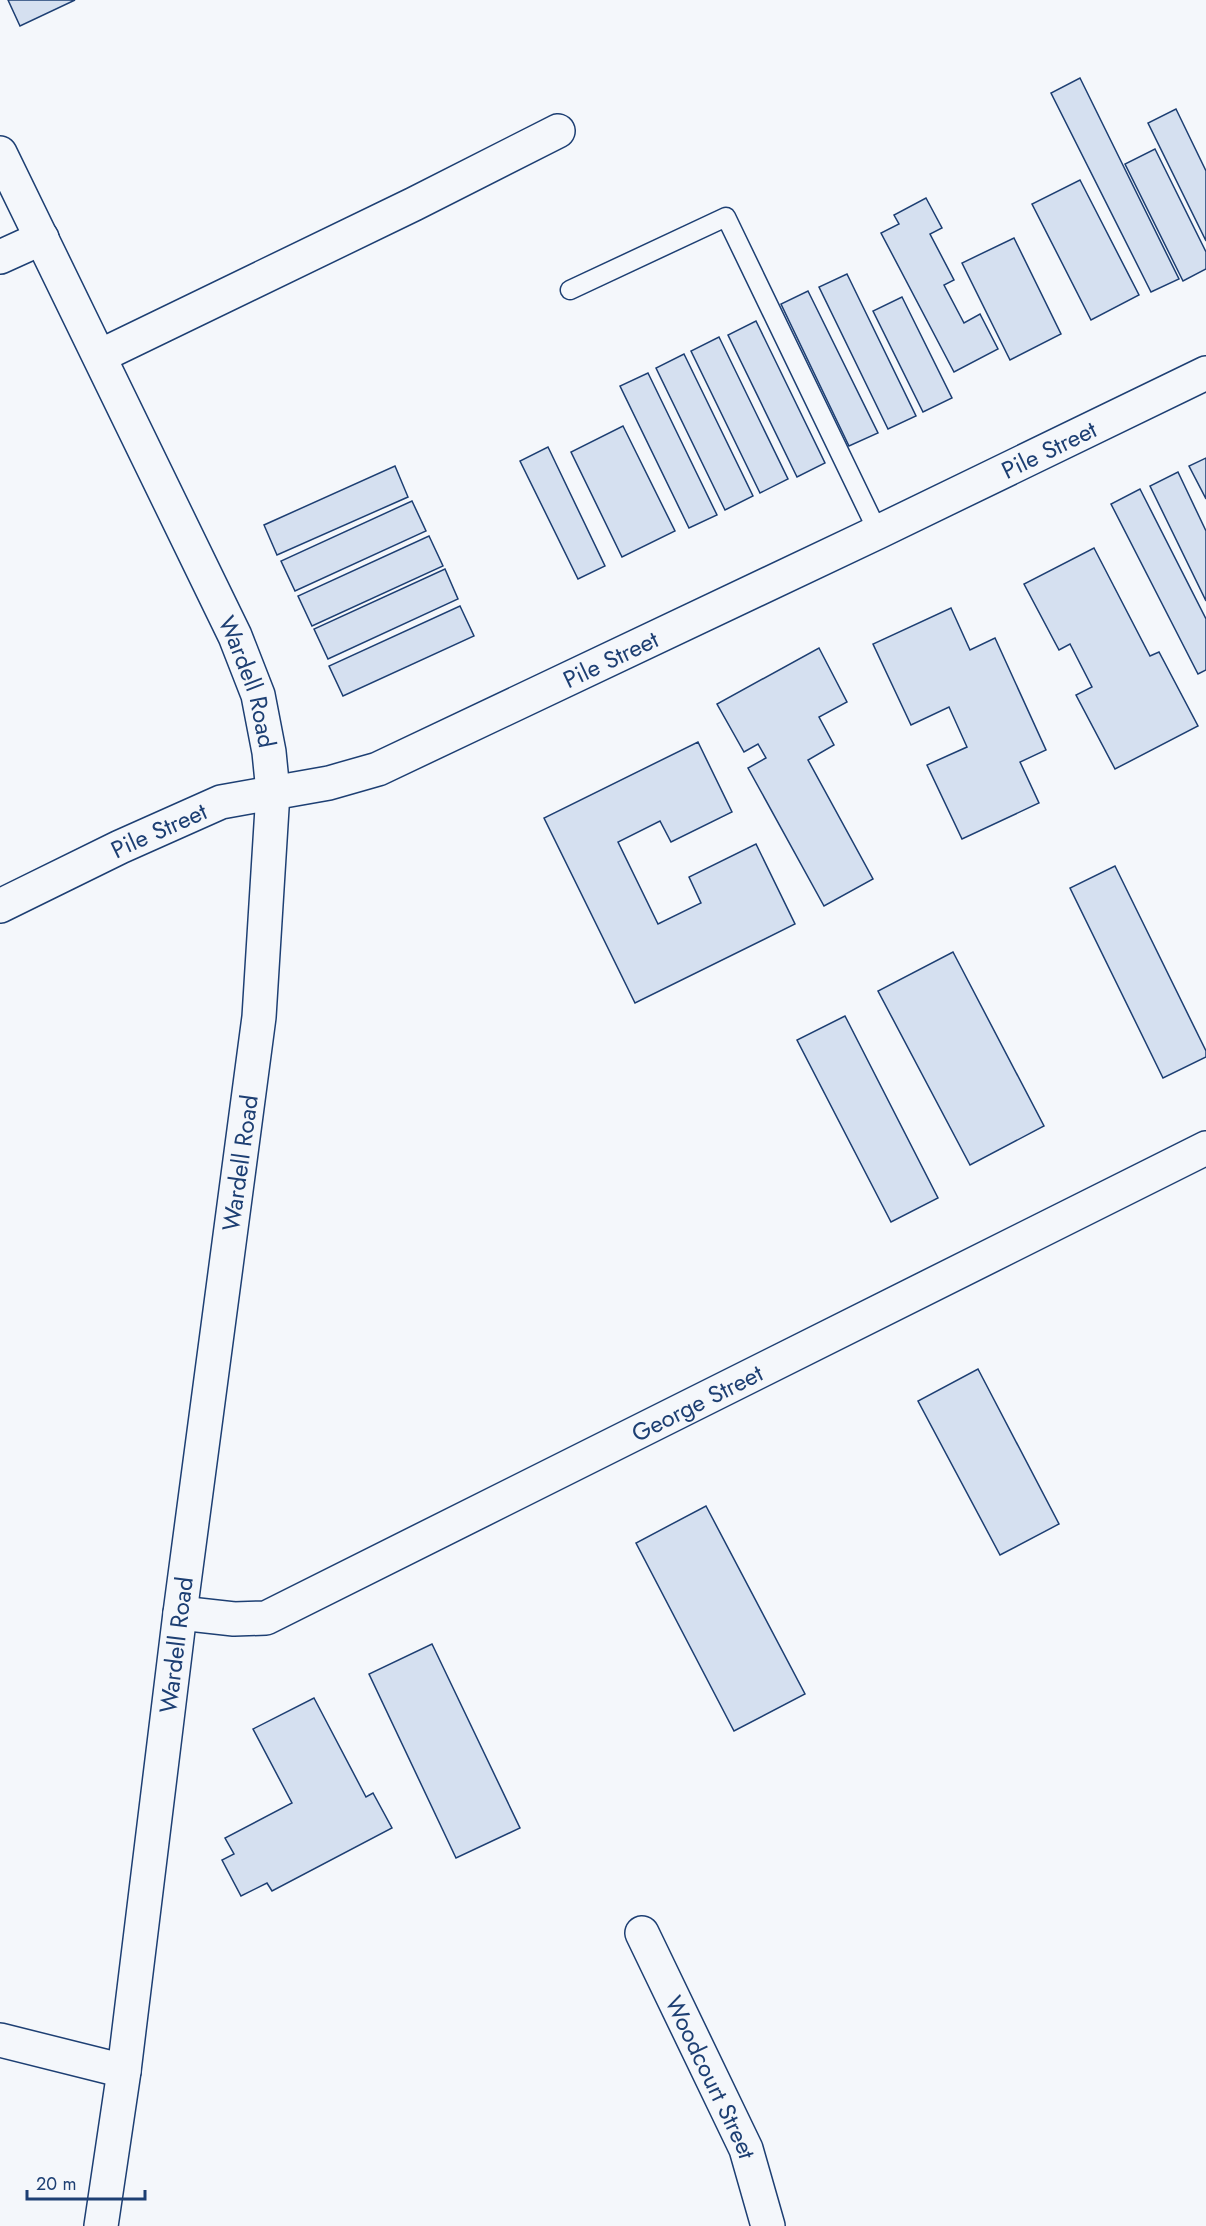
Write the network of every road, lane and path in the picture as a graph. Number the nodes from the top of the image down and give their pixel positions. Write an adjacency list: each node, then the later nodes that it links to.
1 (558, 131): 6 (street)
2 (0, 153): 3 (street, Wardell Road)
3 (42, 237): 4 (street); 6 (street, Wardell Road)
4 (0, 257)
5 (570, 290): 8 (lane)
6 (100, 356): 9 (street, Wardell Road)
7 (1206, 373): 8 (street, Pile Street)
8 (878, 532): 9 (street, Pile Street)
9 (273, 792): 10 (street, Pile Street); 12 (street, Wardell Road)
10 (0, 906)
11 (1206, 1148): 12 (street, George Street)
12 (180, 1613): 15 (street, Wardell Road)
13 (642, 1933): 17 (street, Woodcourt Street)
14 (0, 2040): 15 (street)
15 (124, 2072): 16 (street, Wardell Road)
16 (101, 2226)
17 (768, 2226)

